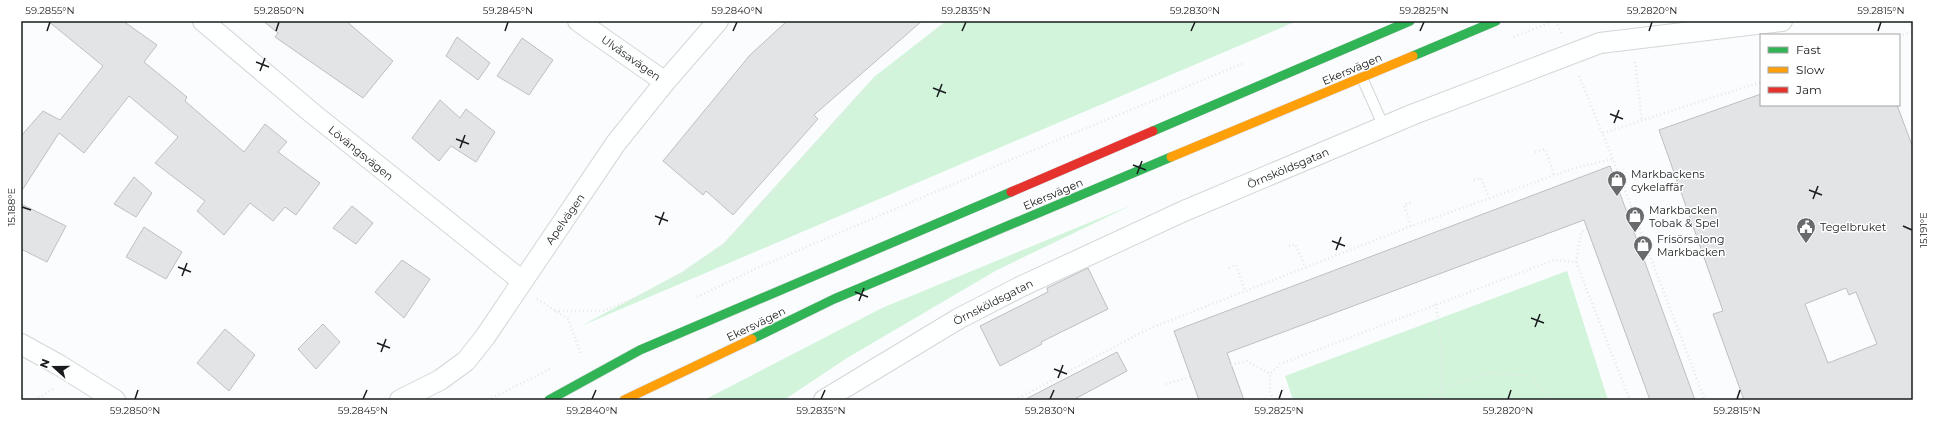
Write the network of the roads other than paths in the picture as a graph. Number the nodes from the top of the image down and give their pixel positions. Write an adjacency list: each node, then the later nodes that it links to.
1 (203, 21): 11 (street, Lövängsvägen)
2 (578, 21): 9 (street, Ulvåsavägen)
3 (718, 21): 9 (street, Apelvägen)
4 (1410, 21): 15 (main road, Ekersvägen)
5 (1496, 21): 8 (main road, Ekersvägen)
6 (1782, 21): 10 (street, Örnsköldsgatan, bridge)
7 (1357, 66): 8 (main road)
8 (1362, 78): 10 (lane); 16 (main road, Ekersvägen)
9 (665, 82): 11 (street, Apelvägen)
10 (1384, 127): 17 (street, Örnsköldsgatan)
11 (522, 281): 14 (street, Apelvägen)
12 (21, 344): 13 (street)
13 (115, 400)
14 (400, 400)
15 (549, 400)
16 (624, 400)
17 (824, 400)

